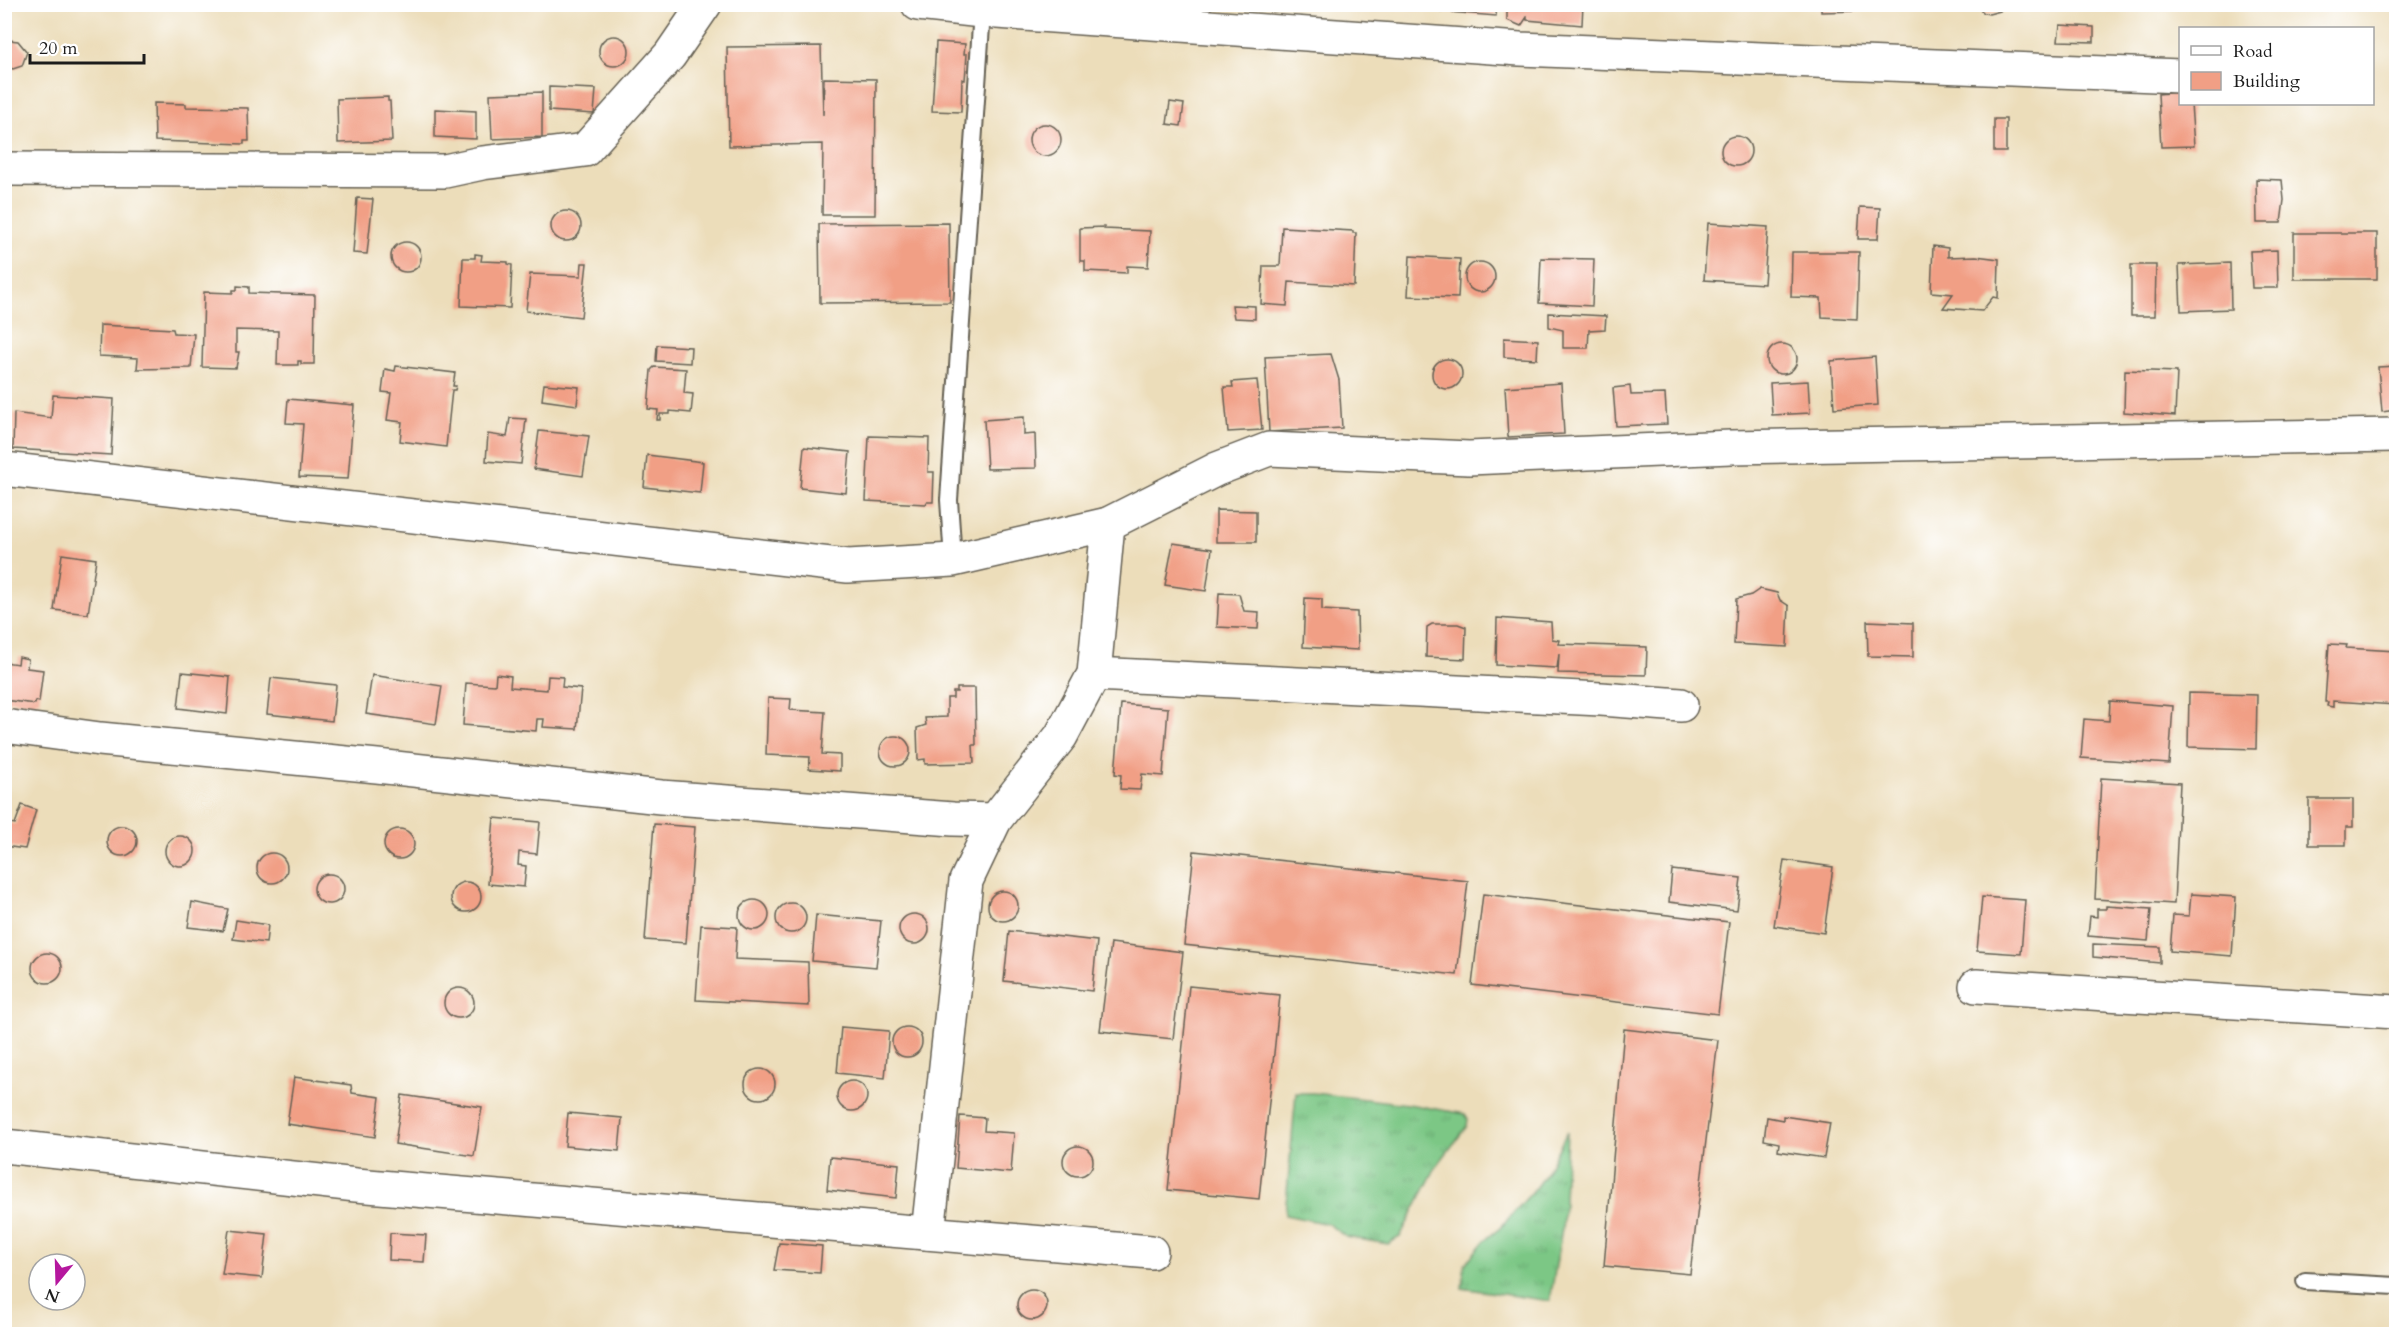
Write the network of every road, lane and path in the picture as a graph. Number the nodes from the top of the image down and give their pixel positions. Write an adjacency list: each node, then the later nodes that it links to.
1 (705, 4): 5 (street)
2 (918, 4): 3 (street)
3 (982, 11): 4 (street); 9 (lane)
4 (2179, 76)
5 (4, 169)
6 (2397, 435): 8 (street)
7 (4, 469): 9 (street)
8 (1108, 524): 9 (street); 10 (street)
9 (953, 560)
10 (1094, 674): 11 (street); 13 (street)
11 (1681, 705)
12 (4, 726): 13 (street)
13 (995, 820): 17 (street)
14 (1976, 986): 15 (street)
15 (2397, 1012)
16 (4, 1146): 17 (street)
17 (928, 1233): 18 (street)
18 (1152, 1252)
19 (2305, 1281): 20 (lane)
20 (2397, 1286)

